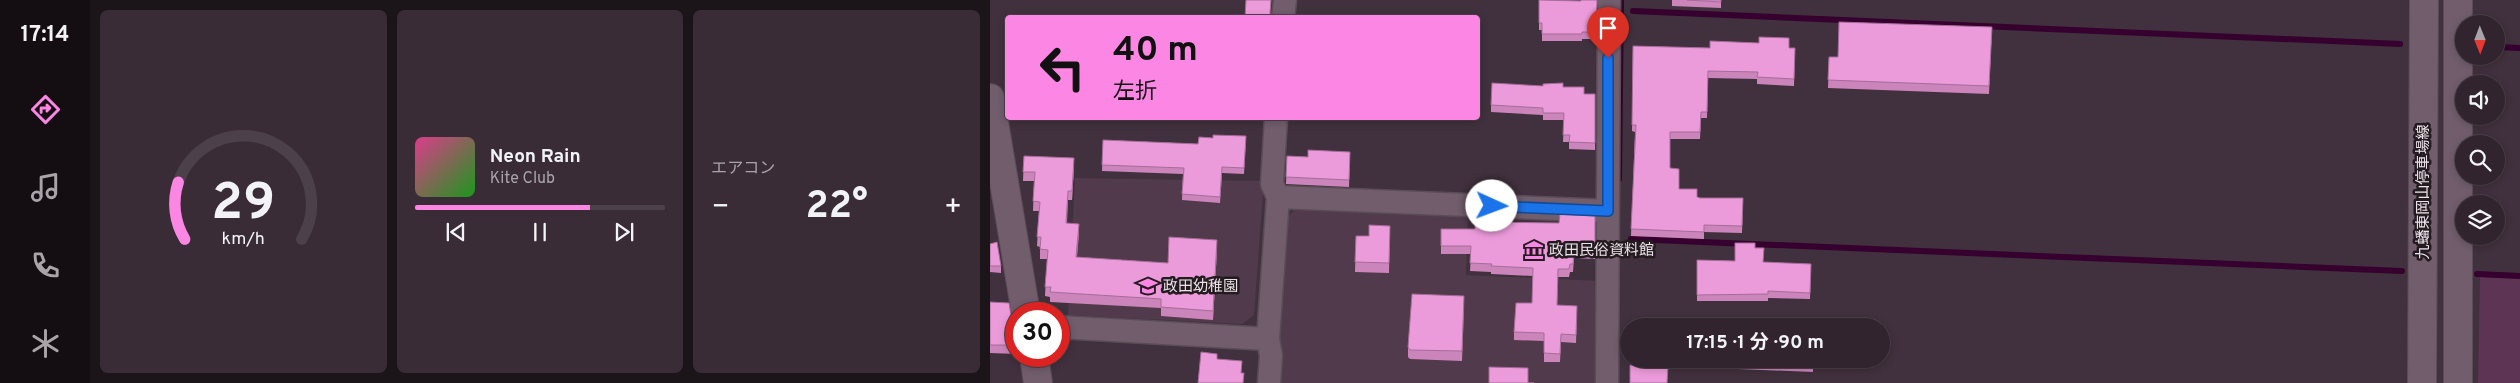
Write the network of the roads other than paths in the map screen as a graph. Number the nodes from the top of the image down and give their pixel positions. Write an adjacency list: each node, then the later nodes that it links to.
1 (1284, 0): 5 (street)
2 (1609, 0): 9 (street)
3 (2424, 0): 17 (main road, 九蟠東岡山停車場線)
4 (2458, 0): 18 (main road)
5 (1283, 15)
6 (990, 98): 10 (main road)
7 (1276, 120): 8 (street)
8 (1278, 197): 9 (street); 12 (street)
9 (1608, 211): 16 (street)
10 (1024, 302)
11 (1070, 328): 12 (street)
12 (1268, 339): 15 (street)
13 (1036, 367): 14 (main road)
14 (1038, 383)
15 (1269, 383)
16 (1607, 383)
17 (2422, 383)
18 (2458, 383)

